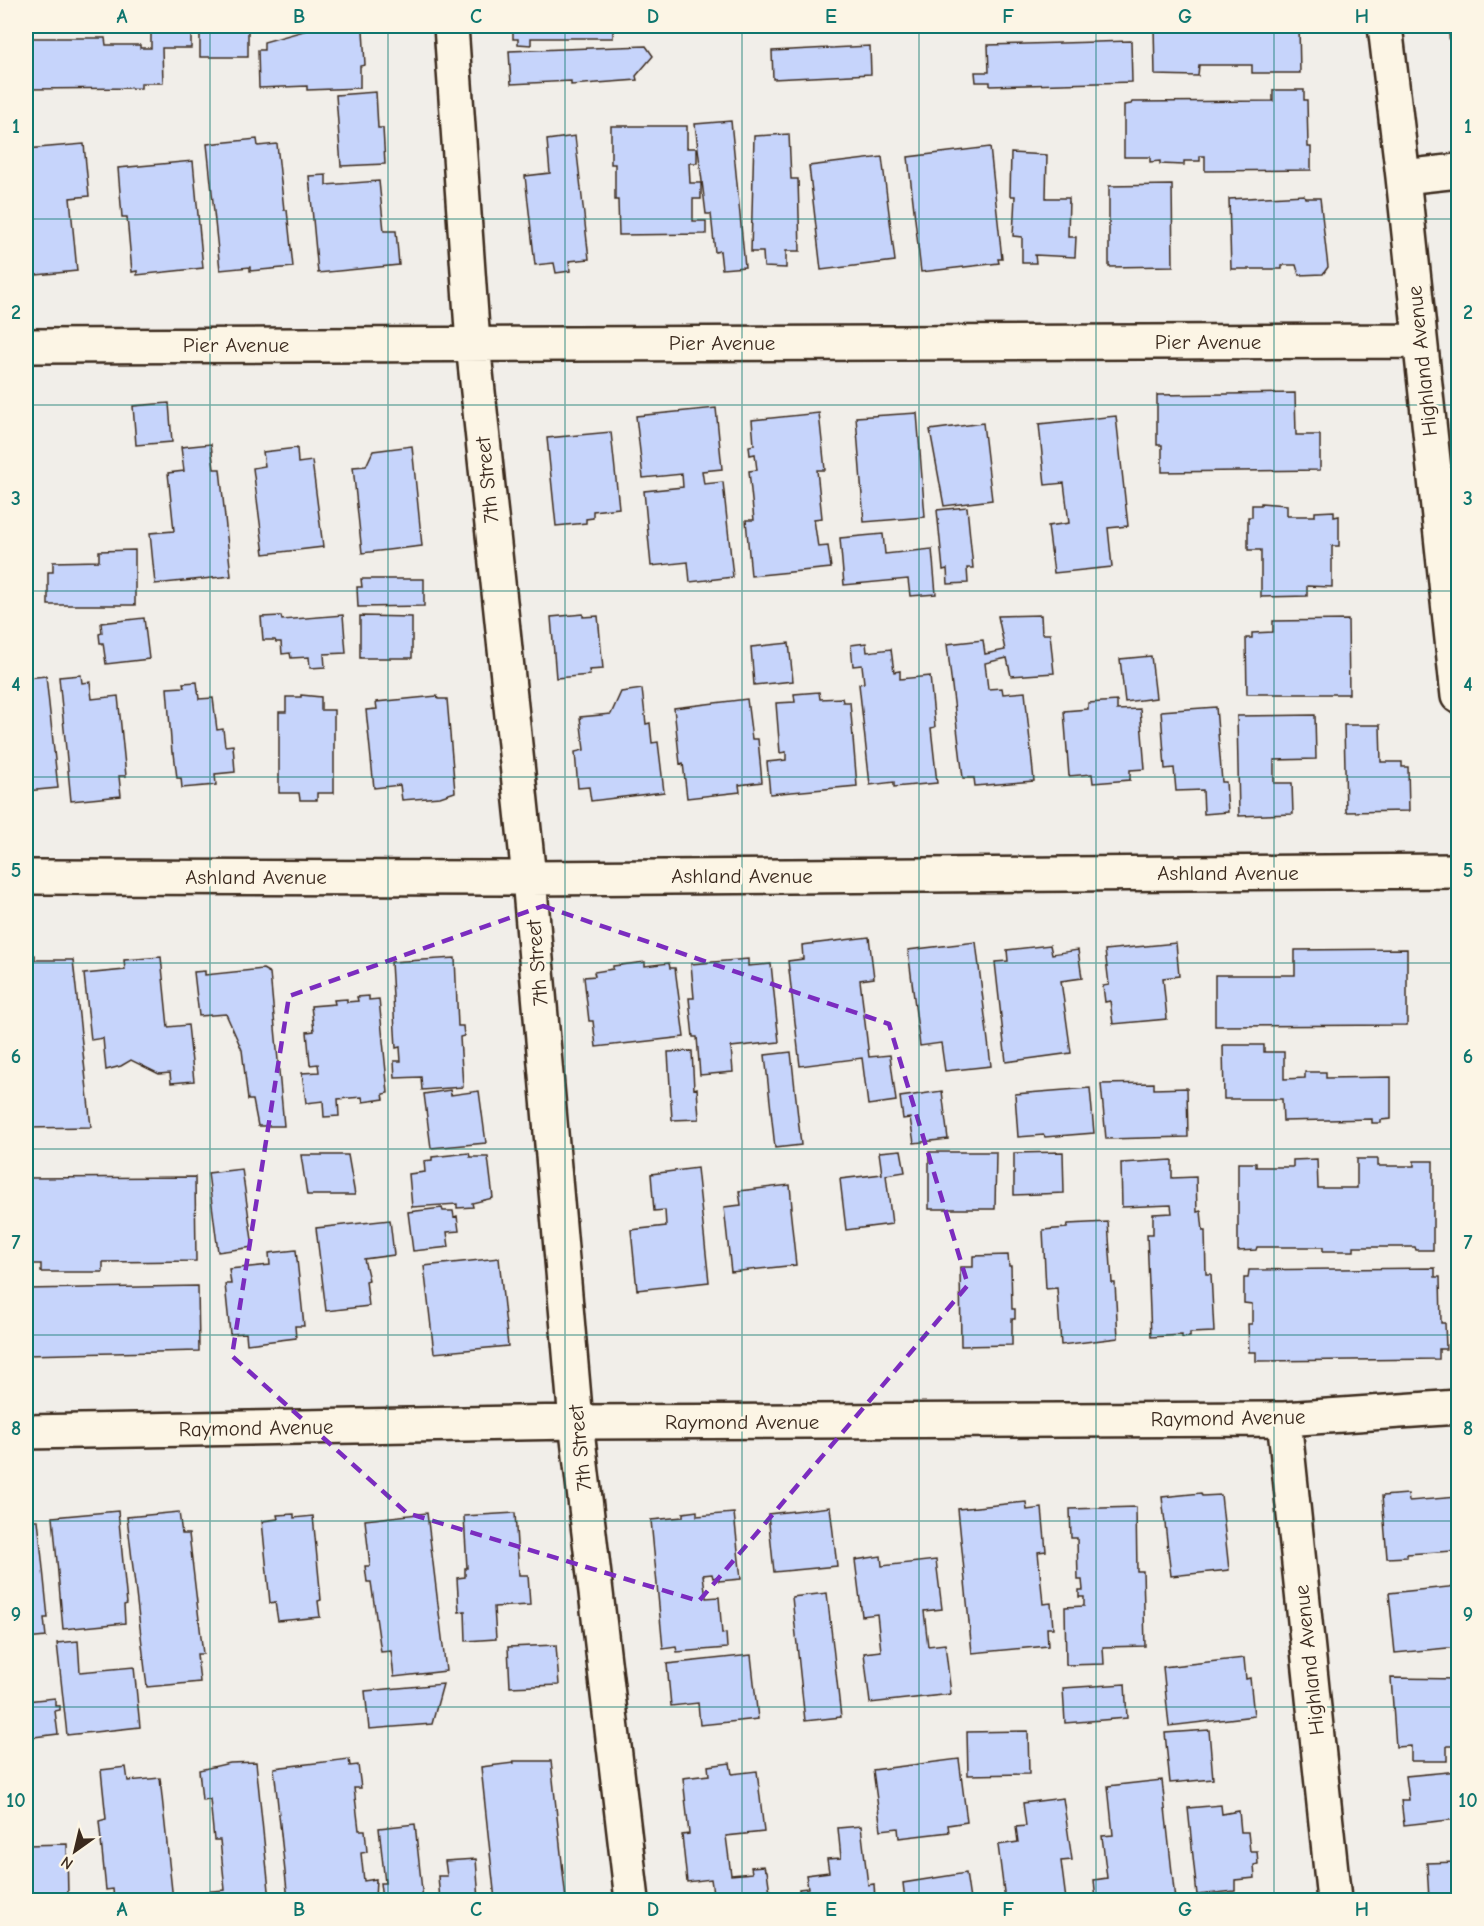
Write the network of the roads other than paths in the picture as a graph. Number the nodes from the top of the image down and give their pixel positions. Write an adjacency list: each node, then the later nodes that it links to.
1 (451, 26): 6 (street, 7th Street)
2 (1385, 26): 4 (street, Highland Avenue)
3 (1458, 171): 4 (street)
4 (1403, 177): 5 (street, Highland Avenue)
5 (1419, 341): 6 (street, Pier Avenue); 8 (street, Highland Avenue)
6 (473, 344): 7 (street, Pier Avenue); 11 (street, 7th Street)
7 (26, 346)
8 (1458, 696)
9 (1458, 871): 11 (street, Ashland Avenue)
10 (26, 877): 11 (street, Ashland Avenue)
11 (529, 878): 14 (street, 7th Street)
12 (1458, 1407): 13 (street, Raymond Avenue)
13 (1284, 1419): 14 (street, Raymond Avenue); 17 (street, Highland Avenue)
14 (576, 1422): 15 (street, Raymond Avenue); 16 (street, 7th Street)
15 (26, 1432)
16 (632, 1900)
17 (1335, 1900)

